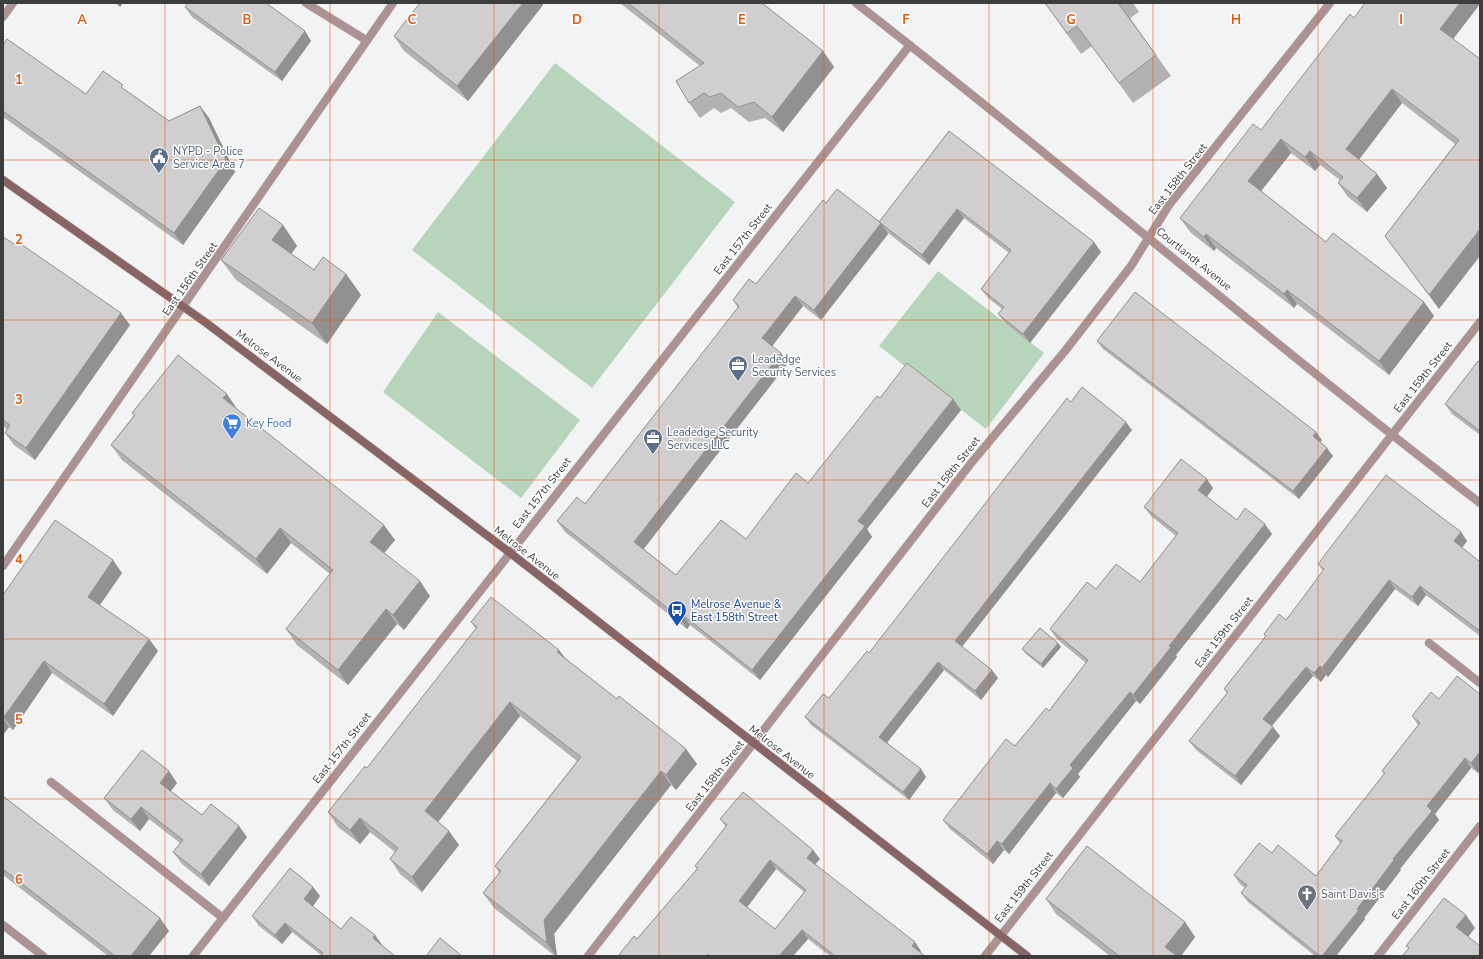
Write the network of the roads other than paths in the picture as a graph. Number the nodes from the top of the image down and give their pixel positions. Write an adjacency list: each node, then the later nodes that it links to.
1 (13, 3): 6 (street)
2 (306, 3): 7 (street)
3 (393, 3): 7 (street, East 156th Street)
4 (856, 3): 8 (street, Courtlandt Avenue)
5 (1330, 3): 10 (street, East 158th Street)
6 (3, 17)
7 (366, 40): 11 (street, East 156th Street)
8 (910, 45): 10 (street, Courtlandt Avenue); 15 (street, East 157th Street)
9 (3, 180): 11 (main road, Melrose Avenue)
10 (1149, 237): 13 (street, Courtlandt Avenue); 19 (street, East 158th Street)
11 (184, 306): 15 (main road, Melrose Avenue); 16 (street, East 156th Street)
12 (1480, 322): 13 (street, East 159th Street)
13 (1392, 435): 14 (street, Courtlandt Avenue); 24 (street, East 159th Street)
14 (1480, 503)
15 (509, 552): 19 (main road, Melrose Avenue); 22 (street, East 157th Street)
16 (3, 566)
17 (1429, 644): 18 (street)
18 (1480, 683)
19 (754, 744): 24 (main road, Melrose Avenue); 27 (street, East 158th Street)
20 (51, 782): 22 (street)
21 (1480, 826): 30 (street, East 160th Street)
22 (223, 918): 26 (street, East 157th Street)
23 (3, 925): 25 (street)
24 (1001, 936): 28 (street, East 159th Street); 29 (main road, Melrose Avenue)
25 (43, 956)
26 (193, 956)
27 (588, 956)
28 (985, 956)
29 (1027, 956)
30 (1378, 956)

